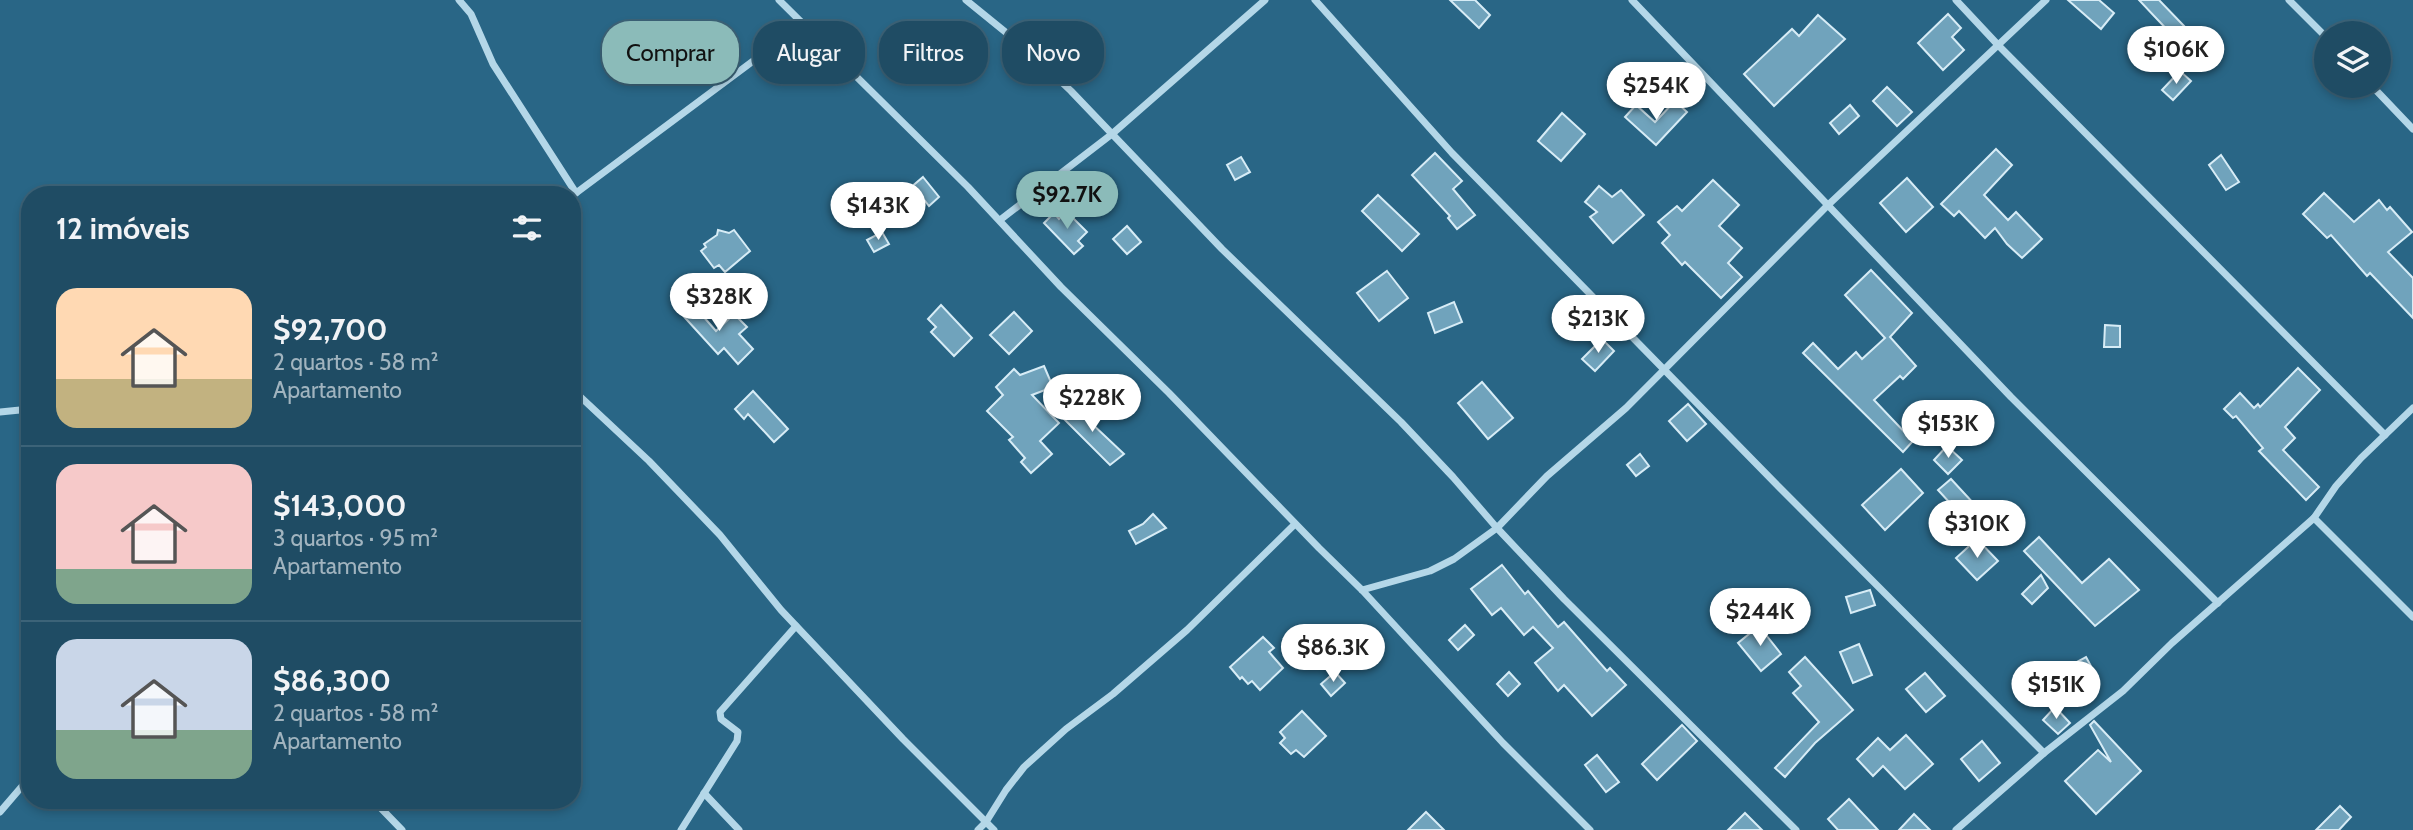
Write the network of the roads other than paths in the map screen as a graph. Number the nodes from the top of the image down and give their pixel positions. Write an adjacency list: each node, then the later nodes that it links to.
1 (459, 0): 18 (street)
2 (779, 0): 10 (street)
3 (966, 0): 17 (street)
4 (1265, 0): 17 (street)
5 (1315, 0): 22 (street)
6 (1632, 0): 20 (street)
7 (1956, 0): 12 (street)
8 (2046, 0): 12 (street)
9 (2289, 0): 11 (street)
10 (802, 21)
11 (2314, 25)
12 (1998, 46): 20 (street); 27 (street)
13 (753, 61): 19 (street)
14 (865, 84): 21 (street)
15 (2383, 98): 16 (street)
16 (2413, 129)
17 (1112, 134): 21 (street); 30 (street)
18 (568, 186)
19 (581, 190)
20 (1827, 206): 22 (street); 32 (street)
21 (1000, 220): 29 (street)
22 (1664, 368): 30 (street); 35 (street)
23 (581, 397): 34 (street)
24 (2413, 408): 27 (street)
25 (21, 410): 26 (street)
26 (0, 412)
27 (2385, 435): 28 (street)
28 (2314, 518): 32 (street); 33 (street)
29 (1295, 524): 31 (street); 40 (street)
30 (1497, 528): 31 (street); 47 (street)
31 (1362, 590): 46 (street)
32 (2218, 603): 35 (street)
33 (2413, 617)
34 (796, 626): 37 (street); 40 (street)
35 (2044, 753): 48 (street)
36 (21, 788): 39 (street)
37 (704, 793): 42 (street); 43 (street)
38 (382, 809): 41 (street)
39 (0, 813)
40 (986, 822): 44 (street); 45 (street)
41 (402, 830)
42 (681, 830)
43 (739, 830)
44 (978, 830)
45 (994, 830)
46 (1590, 830)
47 (1796, 830)
48 (1956, 830)

